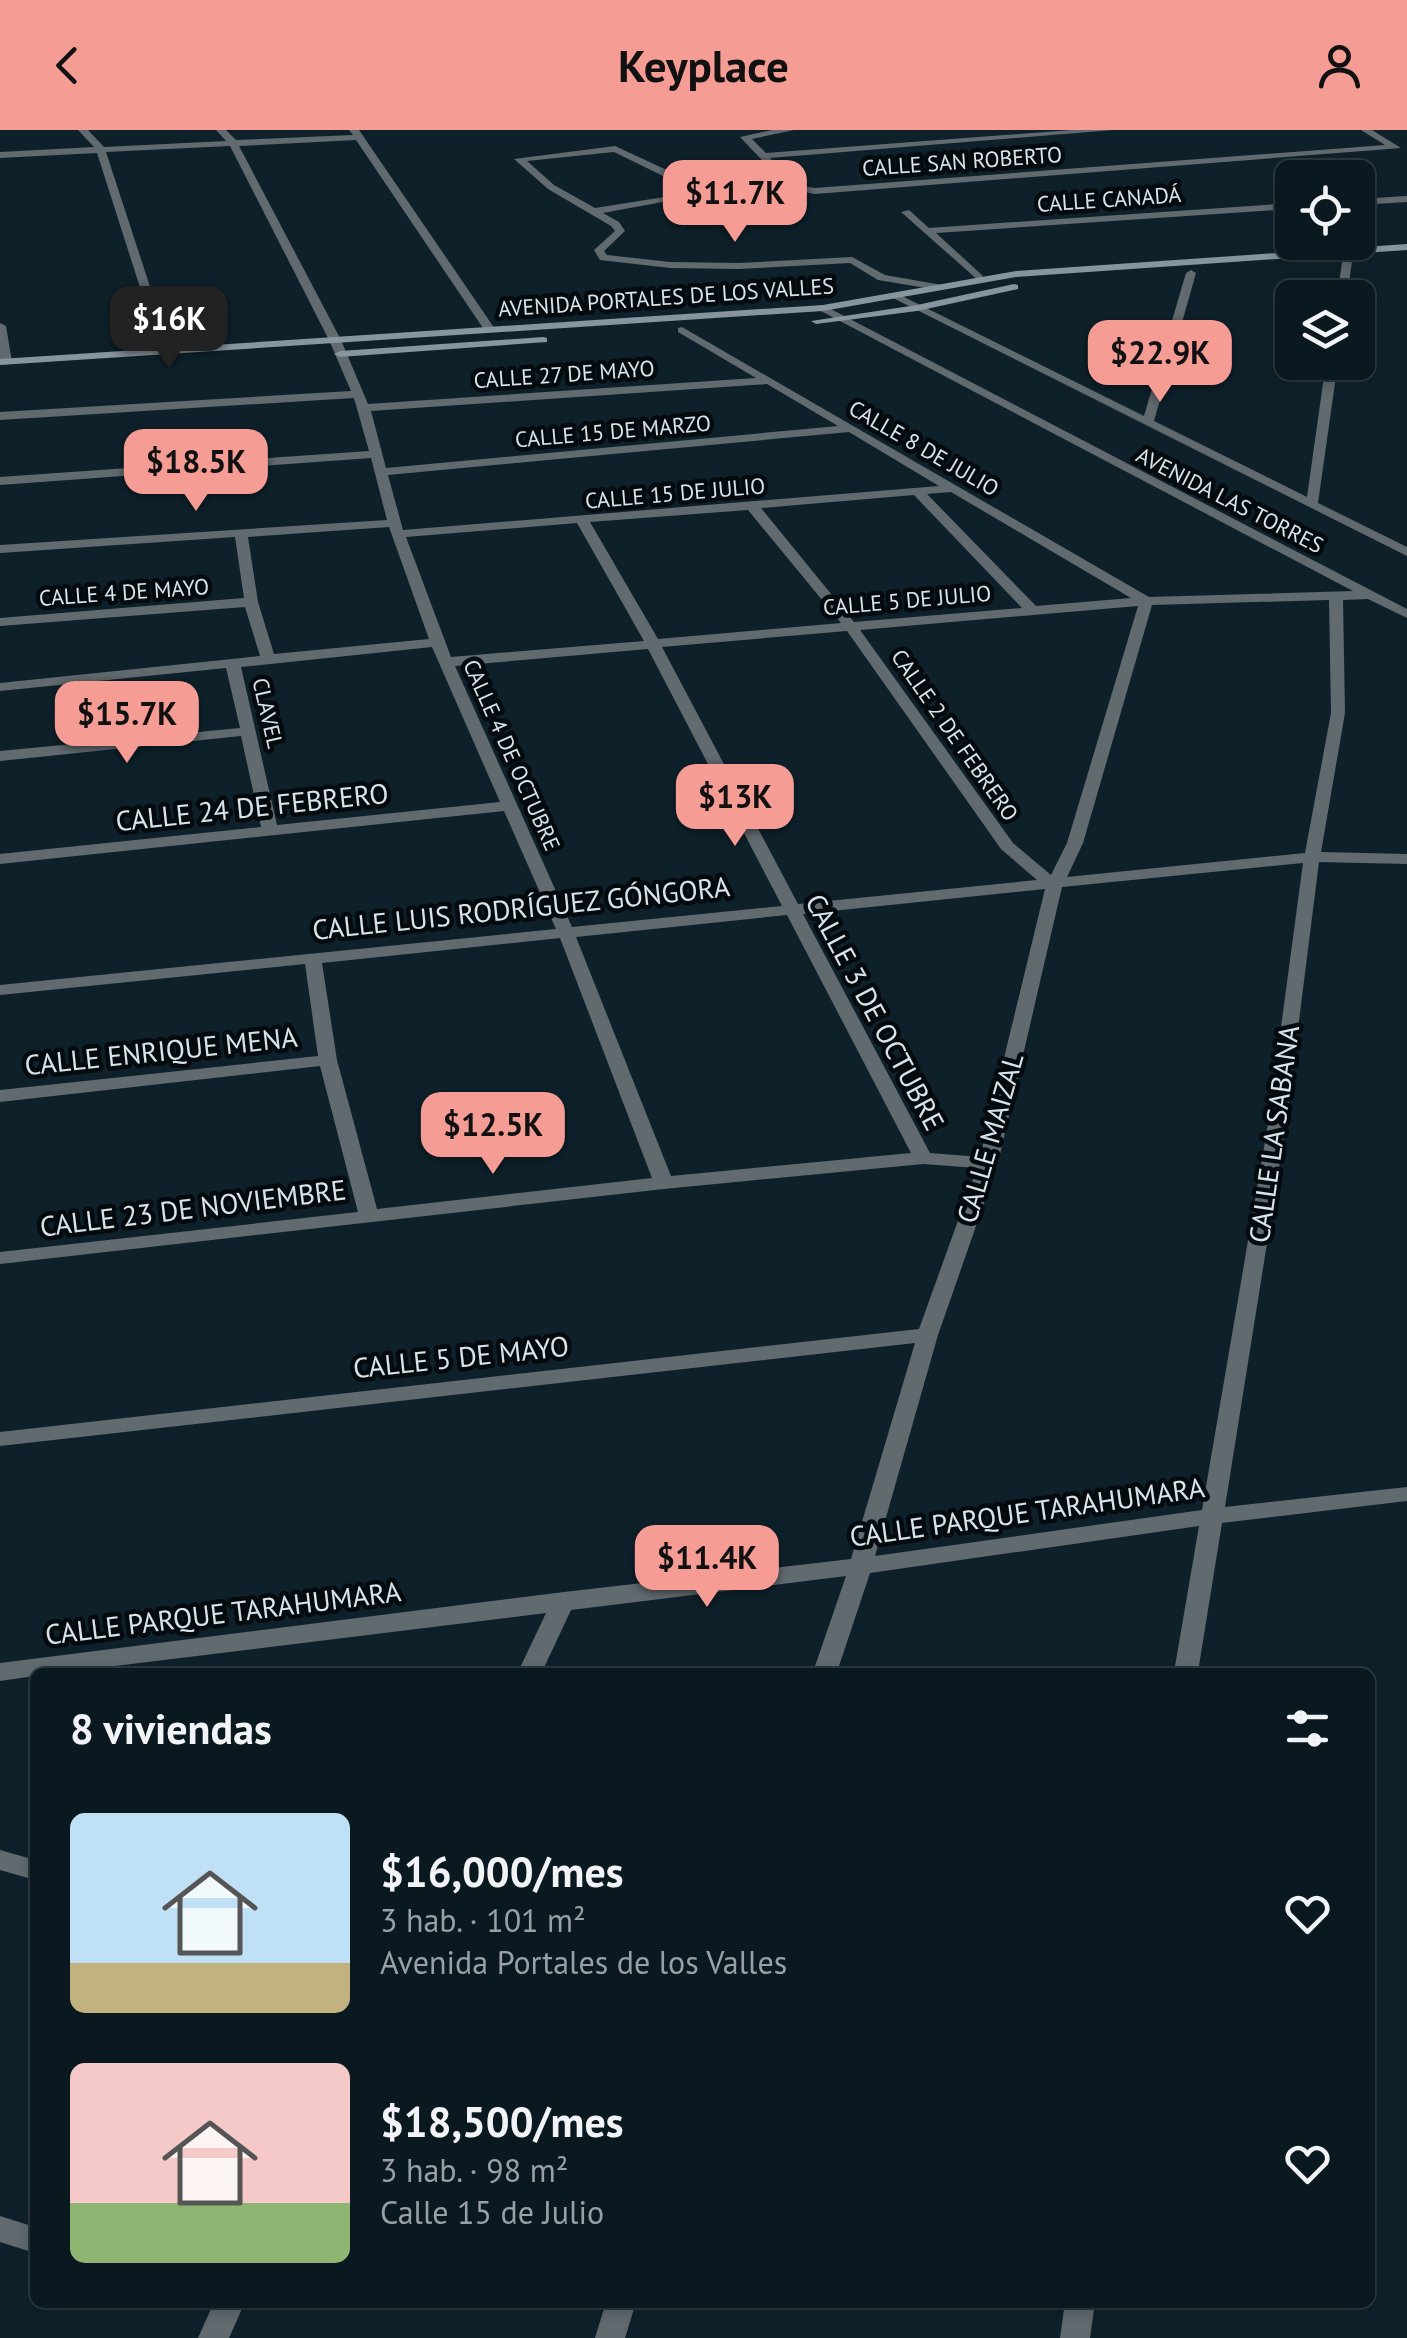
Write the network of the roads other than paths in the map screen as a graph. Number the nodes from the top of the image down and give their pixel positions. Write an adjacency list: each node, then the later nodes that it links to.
1 (82, 130): 10 (street)
2 (220, 130): 8 (street, CALLE 4 DE OCTUBRE)
3 (789, 130): 6 (street)
4 (1108, 130): 13 (street)
5 (1366, 130): 9 (street)
6 (763, 132): 13 (street)
7 (357, 134): 8 (street); 37 (street)
8 (232, 142): 10 (street); 39 (street, CALLE 4 DE OCTUBRE)
9 (1395, 147): 11 (street); 14 (street, CALLE SAN ROBERTO)
10 (100, 148): 12 (street); 40 (street)
11 (1407, 153)
12 (0, 154)
13 (766, 156): 14 (street)
14 (784, 179): 15 (street, CALLE SAN ROBERTO)
15 (685, 182): 19 (street); 19 (street)
16 (1407, 198): 17 (street)
17 (1375, 201)
18 (1275, 207): 21 (street, CALLE CANADÁ)
19 (595, 211): 31 (street)
20 (906, 212): 21 (street)
21 (927, 231): 29 (street)
22 (1407, 247): 23 (street, AVENIDA PORTALES DE LOS VALLES)
23 (1375, 248)
24 (1275, 255): 29 (street, AVENIDA PORTALES DE LOS VALLES)
25 (1407, 257): 27 (street, AVENIDA PORTALES DE LOS VALLES)
26 (1345, 260): 27 (street)
27 (1347, 262): 28 (street, AVENIDA PORTALES DE LOS VALLES); 30 (street)
28 (1191, 272): 34 (street, AVENIDA PORTALES DE LOS VALLES); 46 (street)
29 (978, 278): 31 (street, AVENIDA PORTALES DE LOS VALLES)
30 (1344, 280)
31 (938, 287): 32 (street, AVENIDA PORTALES DE LOS VALLES)
32 (894, 296): 33 (street, AVENIDA PORTALES DE LOS VALLES); 34 (street, AVENIDA LAS TORRES)
33 (823, 308): 35 (street, AVENIDA LAS TORRES); 37 (street, AVENIDA PORTALES DE LOS VALLES)
34 (917, 308): 35 (street, AVENIDA PORTALES DE LOS VALLES); 46 (street, AVENIDA LAS TORRES)
35 (842, 319): 38 (street, AVENIDA PORTALES DE LOS VALLES); 61 (street, AVENIDA LAS TORRES)
36 (0, 326): 41 (street)
37 (489, 329): 39 (street, AVENIDA PORTALES DE LOS VALLES)
38 (682, 330): 39 (street, AVENIDA PORTALES DE LOS VALLES); 43 (street, CALLE 8 DE JULIO)
39 (338, 347): 40 (street, AVENIDA PORTALES DE LOS VALLES); 44 (street, CALLE 4 DE OCTUBRE)
40 (165, 350): 41 (street, AVENIDA PORTALES DE LOS VALLES)
41 (3, 362)
42 (1329, 380): 53 (street)
43 (767, 381): 44 (street, CALLE 27 DE MAYO); 47 (street, CALLE 8 DE JULIO)
44 (361, 401): 45 (street, CALLE 27 DE MAYO); 48 (street, CALLE 4 DE OCTUBRE)
45 (0, 416)
46 (1148, 422): 53 (street, AVENIDA LAS TORRES)
47 (848, 429): 49 (street, CALLE 15 DE MARZO); 51 (street, CALLE 8 DE JULIO)
48 (374, 454): 49 (street, CALLE 4 DE OCTUBRE); 50 (street)
49 (381, 472): 56 (street, CALLE 4 DE OCTUBRE)
50 (0, 481)
51 (956, 488): 52 (street, CALLE 15 DE JULIO); 62 (street, CALLE 8 DE JULIO)
52 (918, 492): 54 (street, CALLE 15 DE JULIO); 64 (street)
53 (1312, 503): 59 (street, AVENIDA LAS TORRES)
54 (753, 507): 55 (street, CALLE 15 DE JULIO); 67 (street, CALLE 2 DE FEBRERO)
55 (582, 520): 56 (street, CALLE 15 DE JULIO); 69 (street, CALLE 3 DE OCTUBRE)
56 (396, 528): 57 (street, CALLE 15 DE JULIO); 68 (street, CALLE 4 DE OCTUBRE)
57 (241, 533): 58 (street, CALLE 15 DE JULIO); 63 (street)
58 (0, 549)
59 (1407, 552)
60 (1336, 594): 61 (street, CALLE 5 DE JULIO); 62 (street, CALLE 5 DE JULIO); 78 (street, CALLE LA SABANA)
61 (1370, 595): 65 (street, AVENIDA LAS TORRES)
62 (1146, 601): 64 (street, CALLE 5 DE JULIO); 81 (street, CALLE MAIZAL)
63 (251, 602): 66 (street, CALLE 4 DE MAYO); 70 (street)
64 (1034, 612): 67 (street, CALLE 5 DE JULIO)
65 (1407, 614)
66 (0, 622)
67 (852, 627): 69 (street, CALLE 5 DE JULIO); 81 (street, CALLE 2 DE FEBRERO)
68 (437, 642): 70 (street); 71 (street, CALLE 4 DE OCTUBRE)
69 (652, 642): 71 (street, CALLE 5 DE JULIO); 82 (street, CALLE 3 DE OCTUBRE)
70 (268, 660): 72 (street)
71 (448, 662): 76 (street, CALLE 4 DE OCTUBRE)
72 (233, 664): 73 (street); 74 (street, CLAVEL)
73 (0, 686)
74 (250, 730): 75 (street); 77 (street, CLAVEL)
75 (0, 756)
76 (510, 806): 77 (street, CALLE 24 DE FEBRERO); 83 (street, CALLE 4 DE OCTUBRE)
77 (270, 830): 80 (street, CALLE 24 DE FEBRERO)
78 (1312, 858): 79 (street, CALLE LUIS RODRÍGUEZ GÓNGORA); 81 (street, CALLE LUIS RODRÍGUEZ GÓNGORA); 96 (street, CALLE LA SABANA)
79 (1407, 858)
80 (0, 859)
81 (1054, 886): 82 (street, CALLE LUIS RODRÍGUEZ GÓNGORA); 89 (street, CALLE MAIZAL)
82 (794, 910): 83 (street, CALLE LUIS RODRÍGUEZ GÓNGORA); 88 (street, CALLE 3 DE OCTUBRE)
83 (565, 930): 84 (street, CALLE LUIS RODRÍGUEZ GÓNGORA); 90 (street, CALLE 4 DE OCTUBRE)
84 (312, 956): 85 (street, CALLE LUIS RODRÍGUEZ GÓNGORA); 86 (street)
85 (0, 990)
86 (328, 1060): 87 (street, CALLE ENRIQUE MENA); 91 (street)
87 (0, 1096)
88 (923, 1158): 89 (street, CALLE 23 DE NOVIEMBRE); 90 (street, CALLE 23 DE NOVIEMBRE)
89 (988, 1162): 93 (street, CALLE MAIZAL)
90 (664, 1182): 91 (street, CALLE 23 DE NOVIEMBRE)
91 (369, 1216): 92 (street, CALLE 23 DE NOVIEMBRE)
92 (0, 1258)
93 (928, 1335): 94 (street, CALLE 5 DE MAYO); 97 (street, CALLE MAIZAL)
94 (0, 1439)
95 (1407, 1494): 96 (street, CALLE PARQUE TARAHUMARA)
96 (1213, 1516): 97 (street, CALLE PARQUE TARAHUMARA); 103 (street, CALLE LA SABANA)
97 (861, 1566): 98 (street, CALLE PARQUE TARAHUMARA); 102 (street, CALLE MAIZAL)
98 (564, 1600): 100 (street, CALLE PARQUE TARAHUMARA); 101 (street)
99 (30, 1668): 104 (street, CALLE PARQUE TARAHUMARA)
100 (31, 1668)
101 (532, 1668)
102 (826, 1668)
103 (1187, 1668)
104 (0, 1672)
105 (0, 1860): 106 (street)
106 (30, 1869)
107 (0, 2229): 108 (street)
108 (30, 2238)
109 (227, 2308): 112 (street)
110 (618, 2308): 113 (street)
111 (1079, 2308): 114 (street)
112 (213, 2338)
113 (610, 2338)
114 (1074, 2338)

